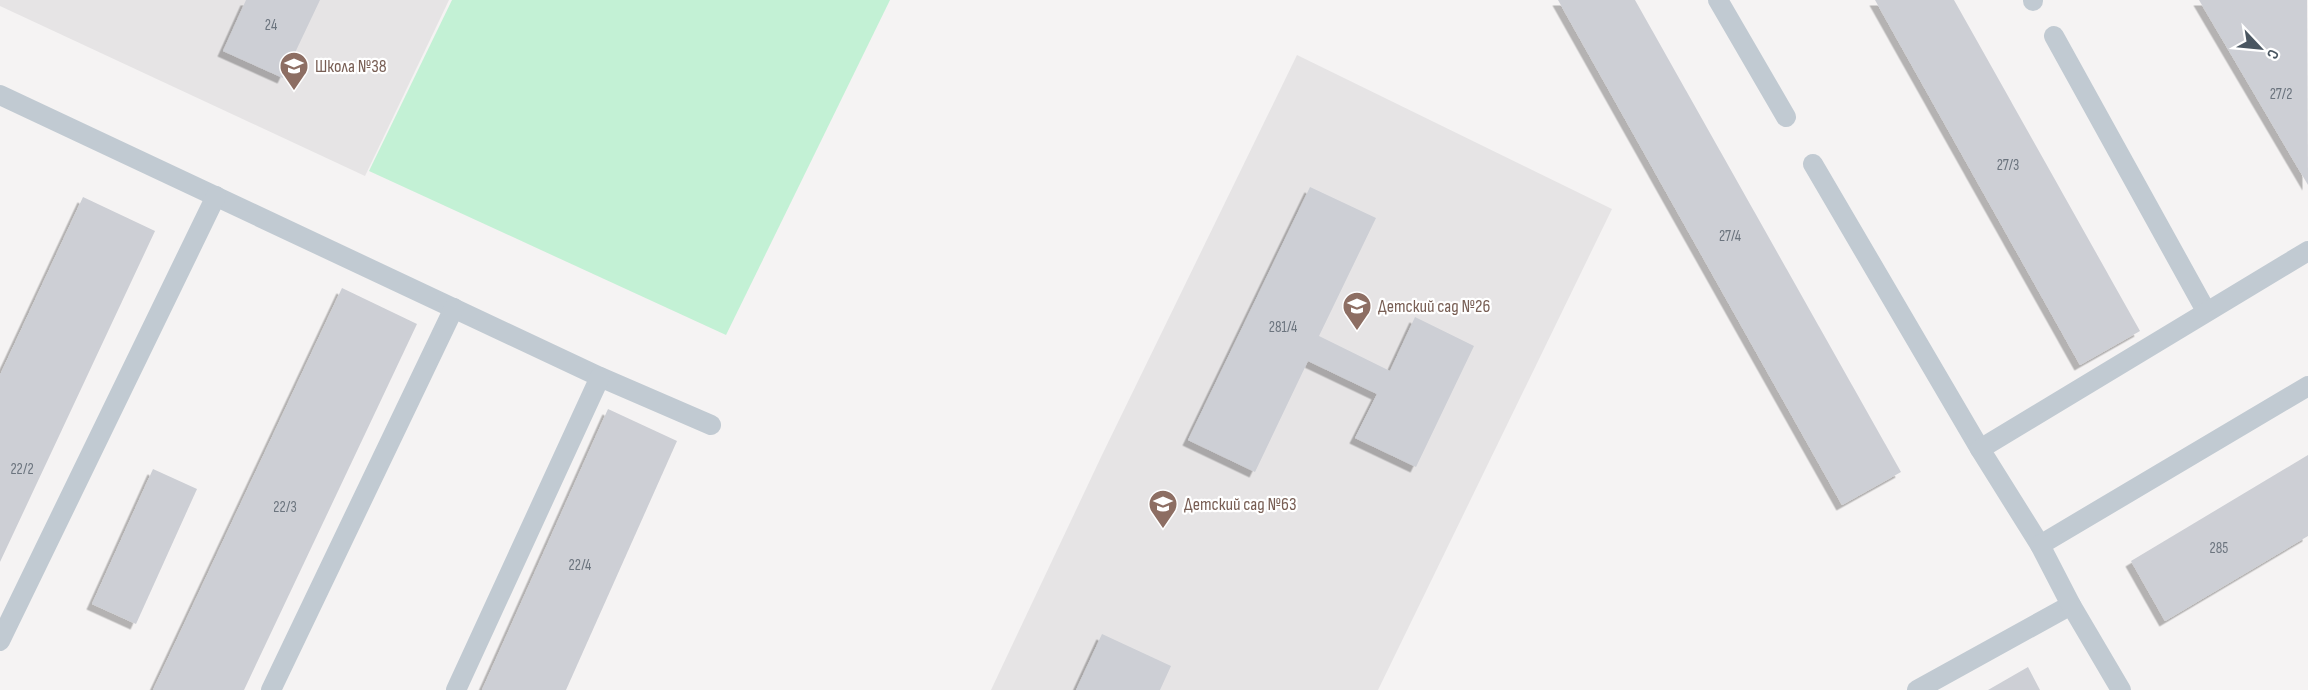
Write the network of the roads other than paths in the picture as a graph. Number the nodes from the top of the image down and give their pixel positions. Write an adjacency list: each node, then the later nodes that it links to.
1 (1718, 0): 4 (lane)
2 (2054, 36): 9 (lane)
3 (0, 95): 6 (lane)
4 (1786, 117)
5 (1813, 164): 13 (lane)
6 (216, 196): 8 (lane); 16 (lane)
7 (2308, 251): 9 (lane)
8 (454, 308): 10 (lane); 17 (lane)
9 (2206, 312): 13 (lane)
10 (600, 377): 12 (lane); 18 (lane)
11 (2308, 386): 14 (lane)
12 (711, 425)
13 (1980, 449): 14 (lane)
14 (2040, 545): 15 (lane)
15 (2071, 605): 19 (lane); 20 (lane)
16 (0, 640)
17 (271, 690)
18 (456, 690)
19 (1917, 690)
20 (2121, 690)

